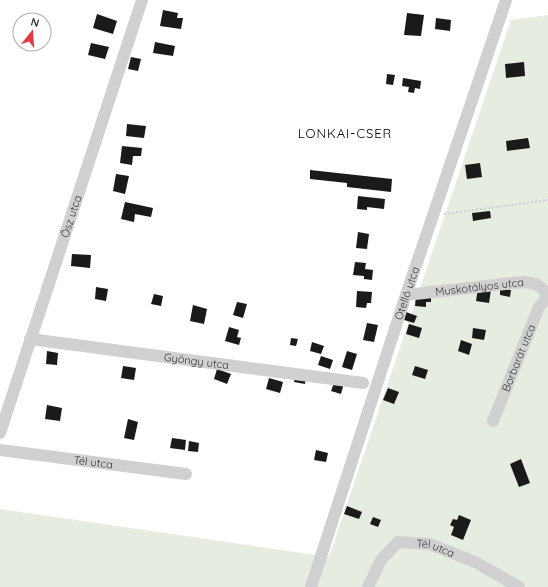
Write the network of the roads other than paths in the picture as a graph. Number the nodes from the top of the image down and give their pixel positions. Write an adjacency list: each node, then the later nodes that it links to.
1 (142, 0): 5 (street, Ősz utca)
2 (506, 0): 3 (street, Otelló utca)
3 (406, 295): 4 (street, Muskotályos utca); 11 (street, Otelló utca)
4 (548, 296): 7 (street, Borbarát utca)
5 (30, 339): 6 (street, Gyöngy utca); 8 (street, Ősz utca)
6 (363, 383)
7 (493, 421)
8 (0, 432)
9 (0, 450): 10 (street, Tél utca)
10 (186, 474)
11 (311, 587)
12 (368, 587): 13 (street, Tél utca)
13 (519, 587)

